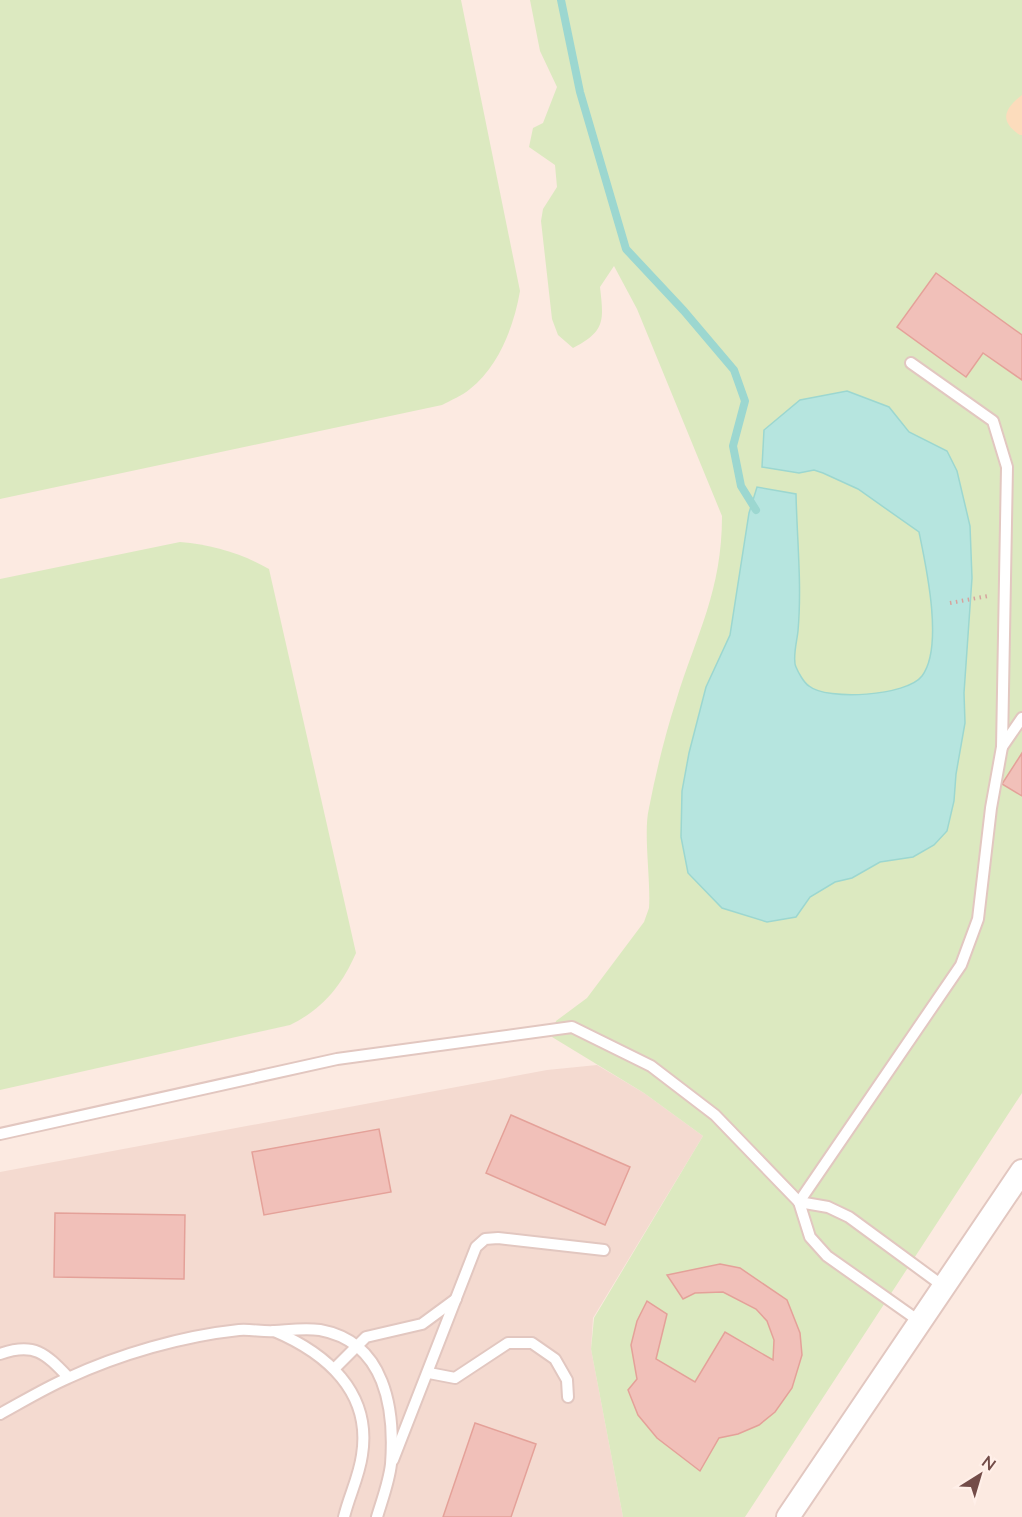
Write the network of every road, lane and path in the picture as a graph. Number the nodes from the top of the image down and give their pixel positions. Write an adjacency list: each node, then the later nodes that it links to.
1 (911, 363): 5 (lane)
2 (997, 594): 3 (path)
3 (950, 603)
4 (1022, 718): 5 (lane)
5 (1002, 747): 8 (lane)
6 (0, 1134): 8 (lane)
7 (1022, 1172): 10 (street)
8 (799, 1202): 10 (lane); 12 (lane)
9 (604, 1250): 11 (lane)
10 (943, 1286): 12 (street)
11 (459, 1297): 14 (lane); 17 (lane)
12 (919, 1321): 24 (street)
13 (274, 1331): 14 (lane); 16 (lane); 18 (lane)
14 (355, 1346): 16 (lane); 21 (lane)
15 (0, 1354): 18 (lane)
16 (335, 1368): 22 (lane)
17 (429, 1373): 19 (lane); 21 (lane)
18 (68, 1377): 20 (lane)
19 (568, 1397)
20 (0, 1414)
21 (391, 1466): 23 (lane)
22 (344, 1517)
23 (376, 1517)
24 (788, 1517)

